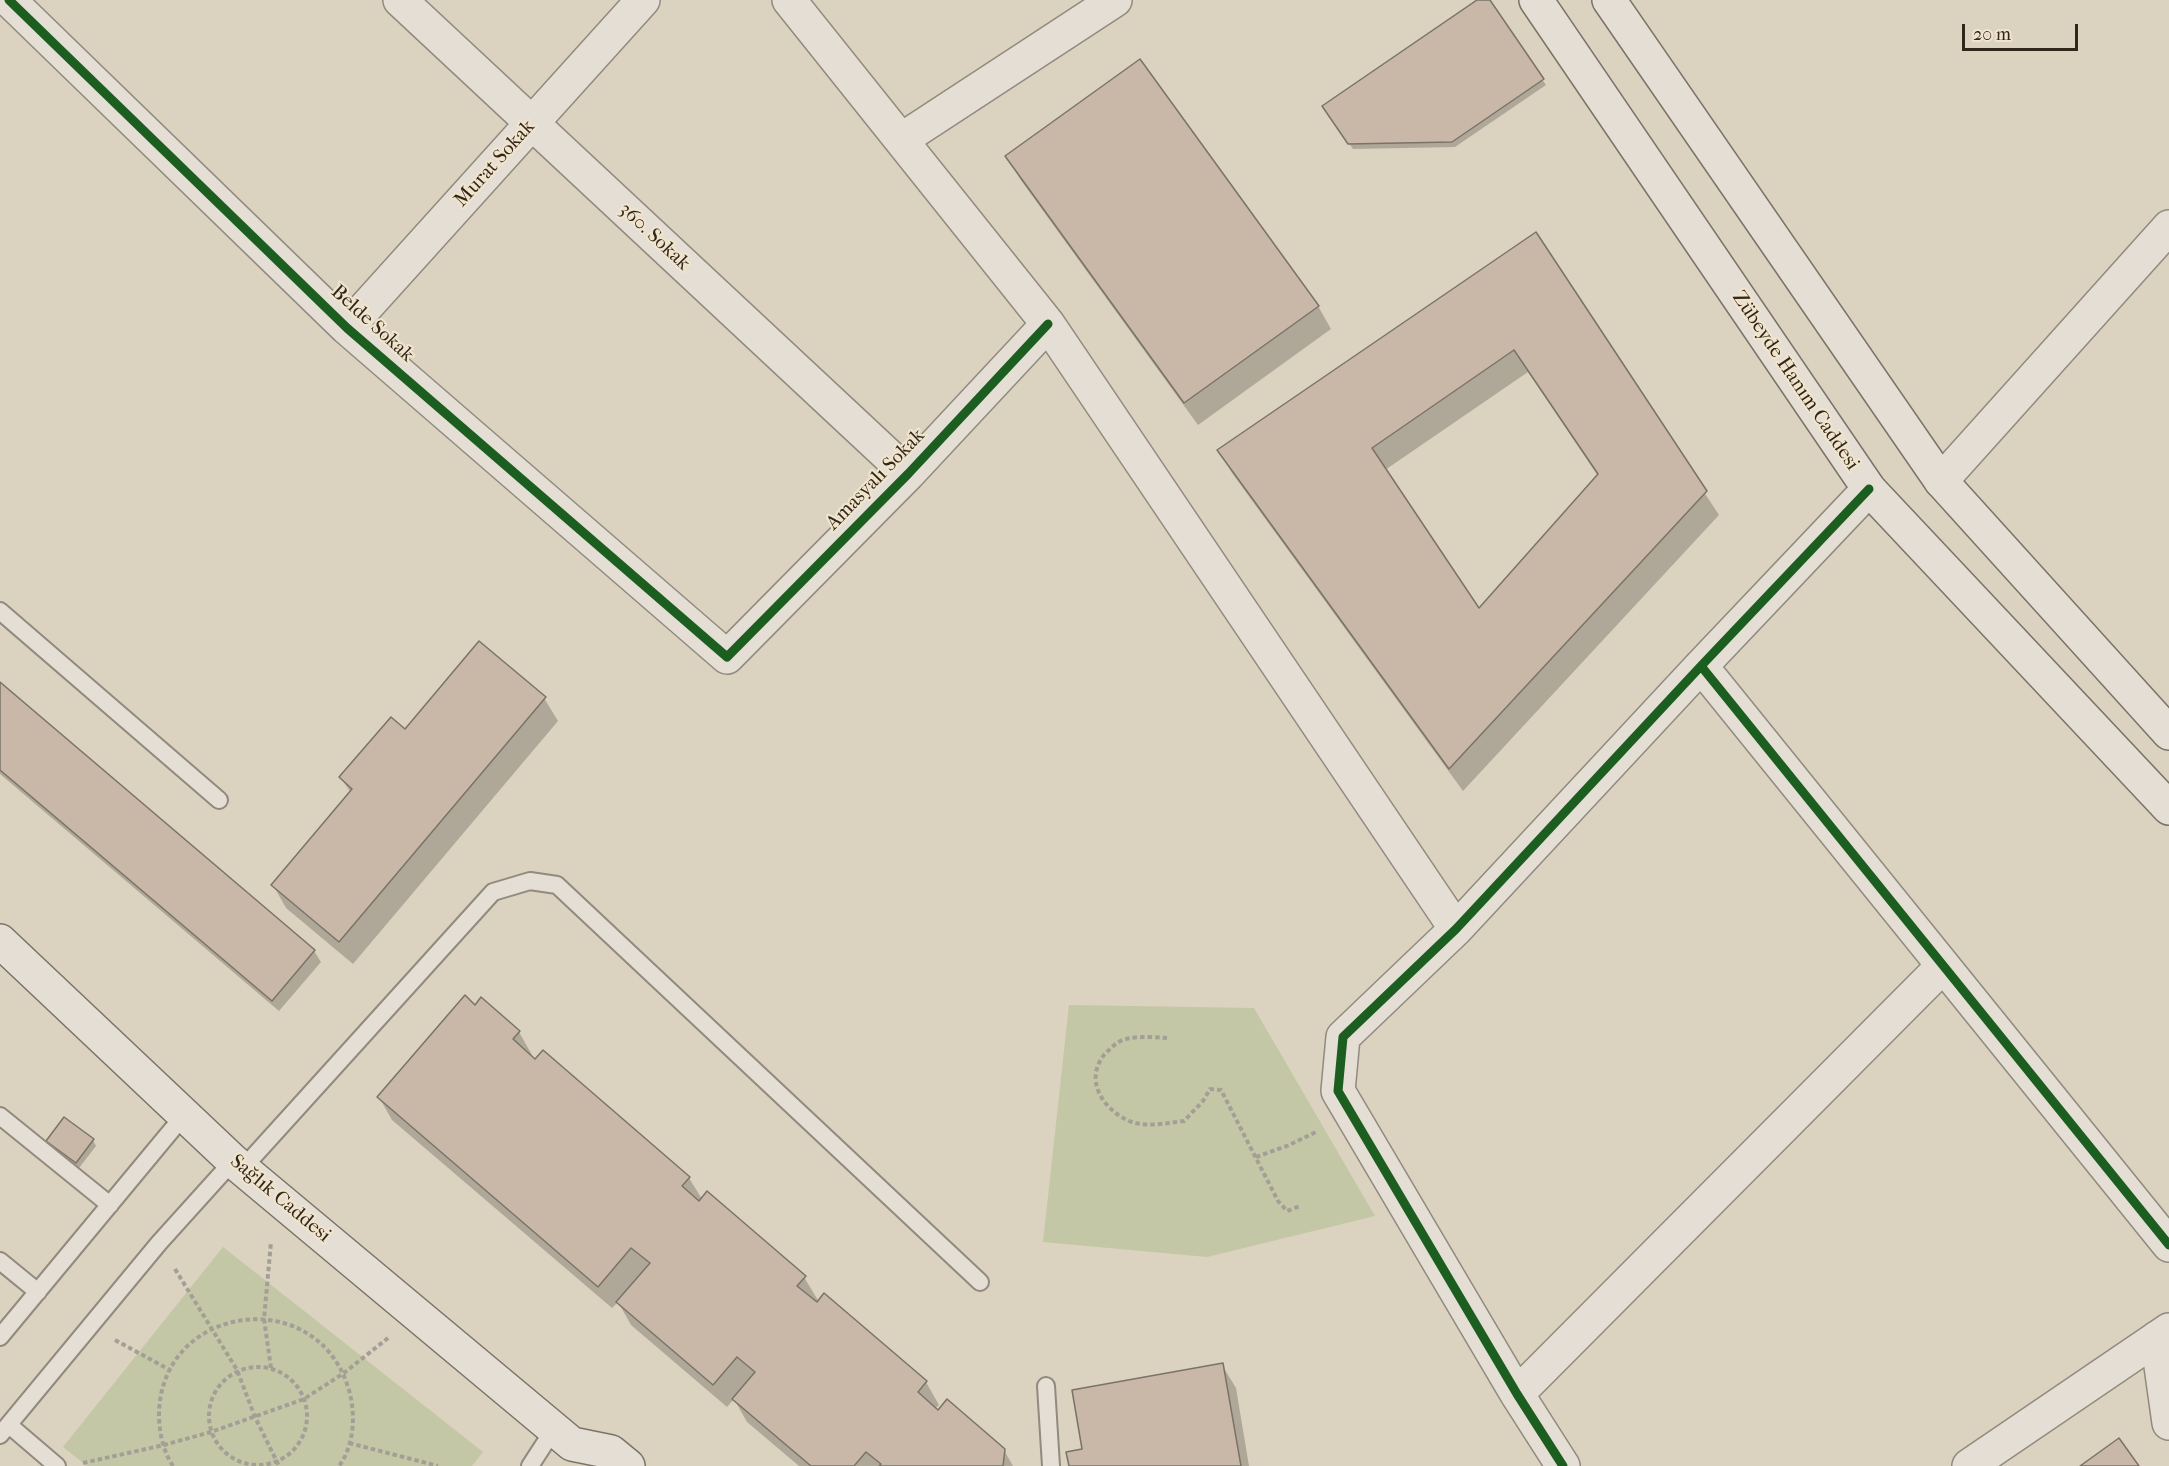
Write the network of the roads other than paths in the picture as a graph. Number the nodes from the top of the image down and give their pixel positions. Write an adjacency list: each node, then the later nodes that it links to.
1 (9, 0): 12 (street, Belde Sokak)
2 (400, 0): 8 (street, 360. Sokak)
3 (643, 0): 8 (street, Murat Sokak)
4 (789, 0): 9 (street)
5 (1115, 0): 9 (street)
6 (1536, 0): 15 (street, Zübeyde Hanım Caddesi)
7 (1609, 0): 14 (street)
8 (532, 123): 12 (street, Murat Sokak); 13 (street, 360. Sokak)
9 (901, 140): 11 (street)
10 (2165, 240): 14 (street)
11 (1048, 324): 13 (street, Amasyalı Sokak); 22 (street)
12 (347, 328): 17 (street, Belde Sokak)
13 (908, 474): 17 (street, Amasyalı Sokak)
14 (1941, 481): 19 (street)
15 (1869, 489): 18 (street); 21 (street, Zübeyde Hanım Caddesi)
16 (0, 611): 20 (lane)
17 (727, 657)
18 (1701, 666): 22 (street); 24 (street)
19 (2169, 733)
20 (219, 800)
21 (2169, 808)
22 (1456, 929): 36 (street)
23 (0, 941): 25 (street, Sağlık Caddesi)
24 (1943, 966): 29 (street); 36 (street)
25 (185, 1114): 27 (street, Sağlık Caddesi); 28 (lane)
26 (0, 1116): 28 (lane)
27 (238, 1165): 31 (lane); 38 (lane); 39 (street, Sağlık Caddesi)
28 (110, 1204): 32 (lane)
29 (2169, 1245)
30 (0, 1261): 32 (lane)
31 (980, 1282)
32 (38, 1292): 34 (lane)
33 (2163, 1334): 37 (street); 45 (street)
34 (0, 1337)
35 (1046, 1386): 43 (lane)
36 (1517, 1394): 44 (street)
37 (2169, 1423)
38 (4, 1430): 40 (lane)
39 (568, 1446): 41 (lane); 42 (street, Sağlık Caddesi)
40 (57, 1466)
41 (530, 1466)
42 (628, 1466)
43 (1051, 1466)
44 (1563, 1466)
45 (1969, 1466)

